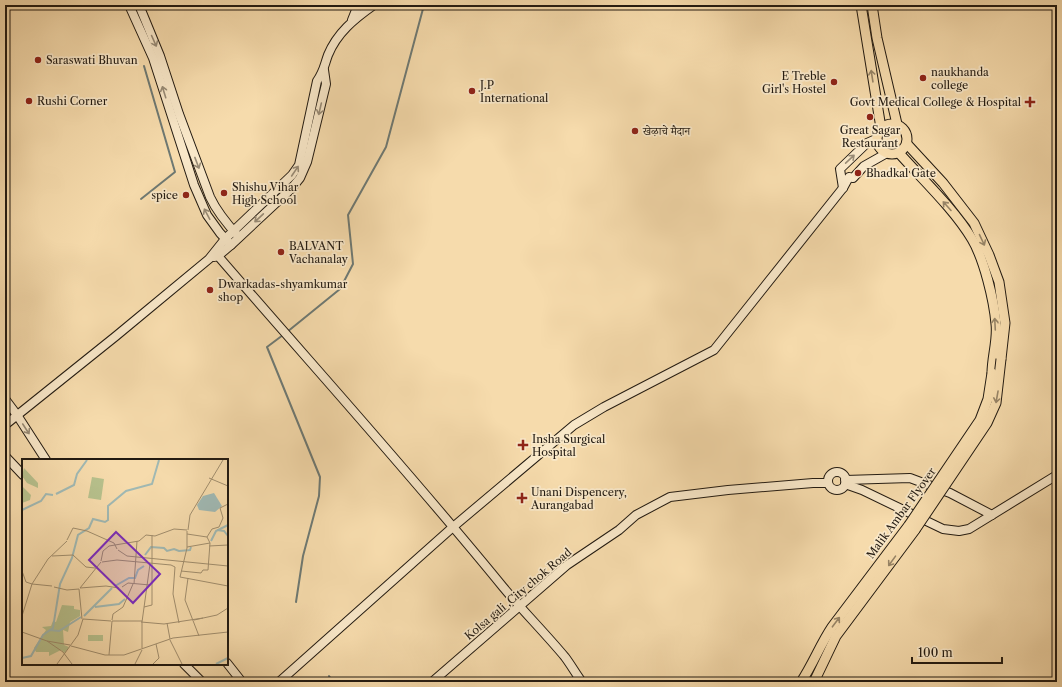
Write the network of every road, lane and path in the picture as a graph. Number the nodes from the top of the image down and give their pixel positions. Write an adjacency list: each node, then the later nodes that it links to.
1 (129, 5): 16 (street, one-way to 1)
2 (139, 5): 15 (street, one-way to 15)
3 (358, 5): 7 (street)
4 (374, 5): 7 (street)
5 (861, 5): 9 (main road, one-way to 5)
6 (873, 6): 8 (main road)
7 (352, 20): 15 (street)
8 (898, 124): 9 (main road); 11 (main road)
9 (881, 128): 10 (main road)
10 (876, 139): 12 (main road); 14 (street, one-way to 10)
11 (907, 144): 13 (main road); 39 (main road, Malik Ambar Flyover, one-way to 39, bridge)
12 (887, 153): 13 (main road); 14 (street)
13 (899, 153): 38 (main road, Malik Ambar Flyover, one-way to 13, bridge)
14 (843, 188): 29 (street)
15 (236, 234): 16 (street)
16 (228, 242): 17 (street); 18 (street)
17 (218, 256): 18 (street); 29 (street)
18 (209, 259): 20 (street)
19 (5, 399): 20 (street)
20 (17, 415): 21 (street); 23 (street, one-way to 23)
21 (5, 426)
22 (5, 456): 24 (street)
23 (45, 459)
24 (22, 475)
25 (1057, 475): 28 (street)
26 (845, 482): 27 (street); 27 (street); 28 (street); 28 (street)
27 (828, 483): 30 (street, Kolsa gali ,City chok Road)
28 (992, 515)
29 (453, 527): 30 (street); 35 (street)
30 (519, 606): 36 (street, Kolsa gali ,City chok Road); 37 (street)
31 (228, 664): 34 (street)
32 (185, 665): 33 (street)
33 (202, 682)
34 (242, 682)
35 (279, 682)
36 (432, 682)
37 (582, 682)
38 (801, 682)
39 (814, 682)

